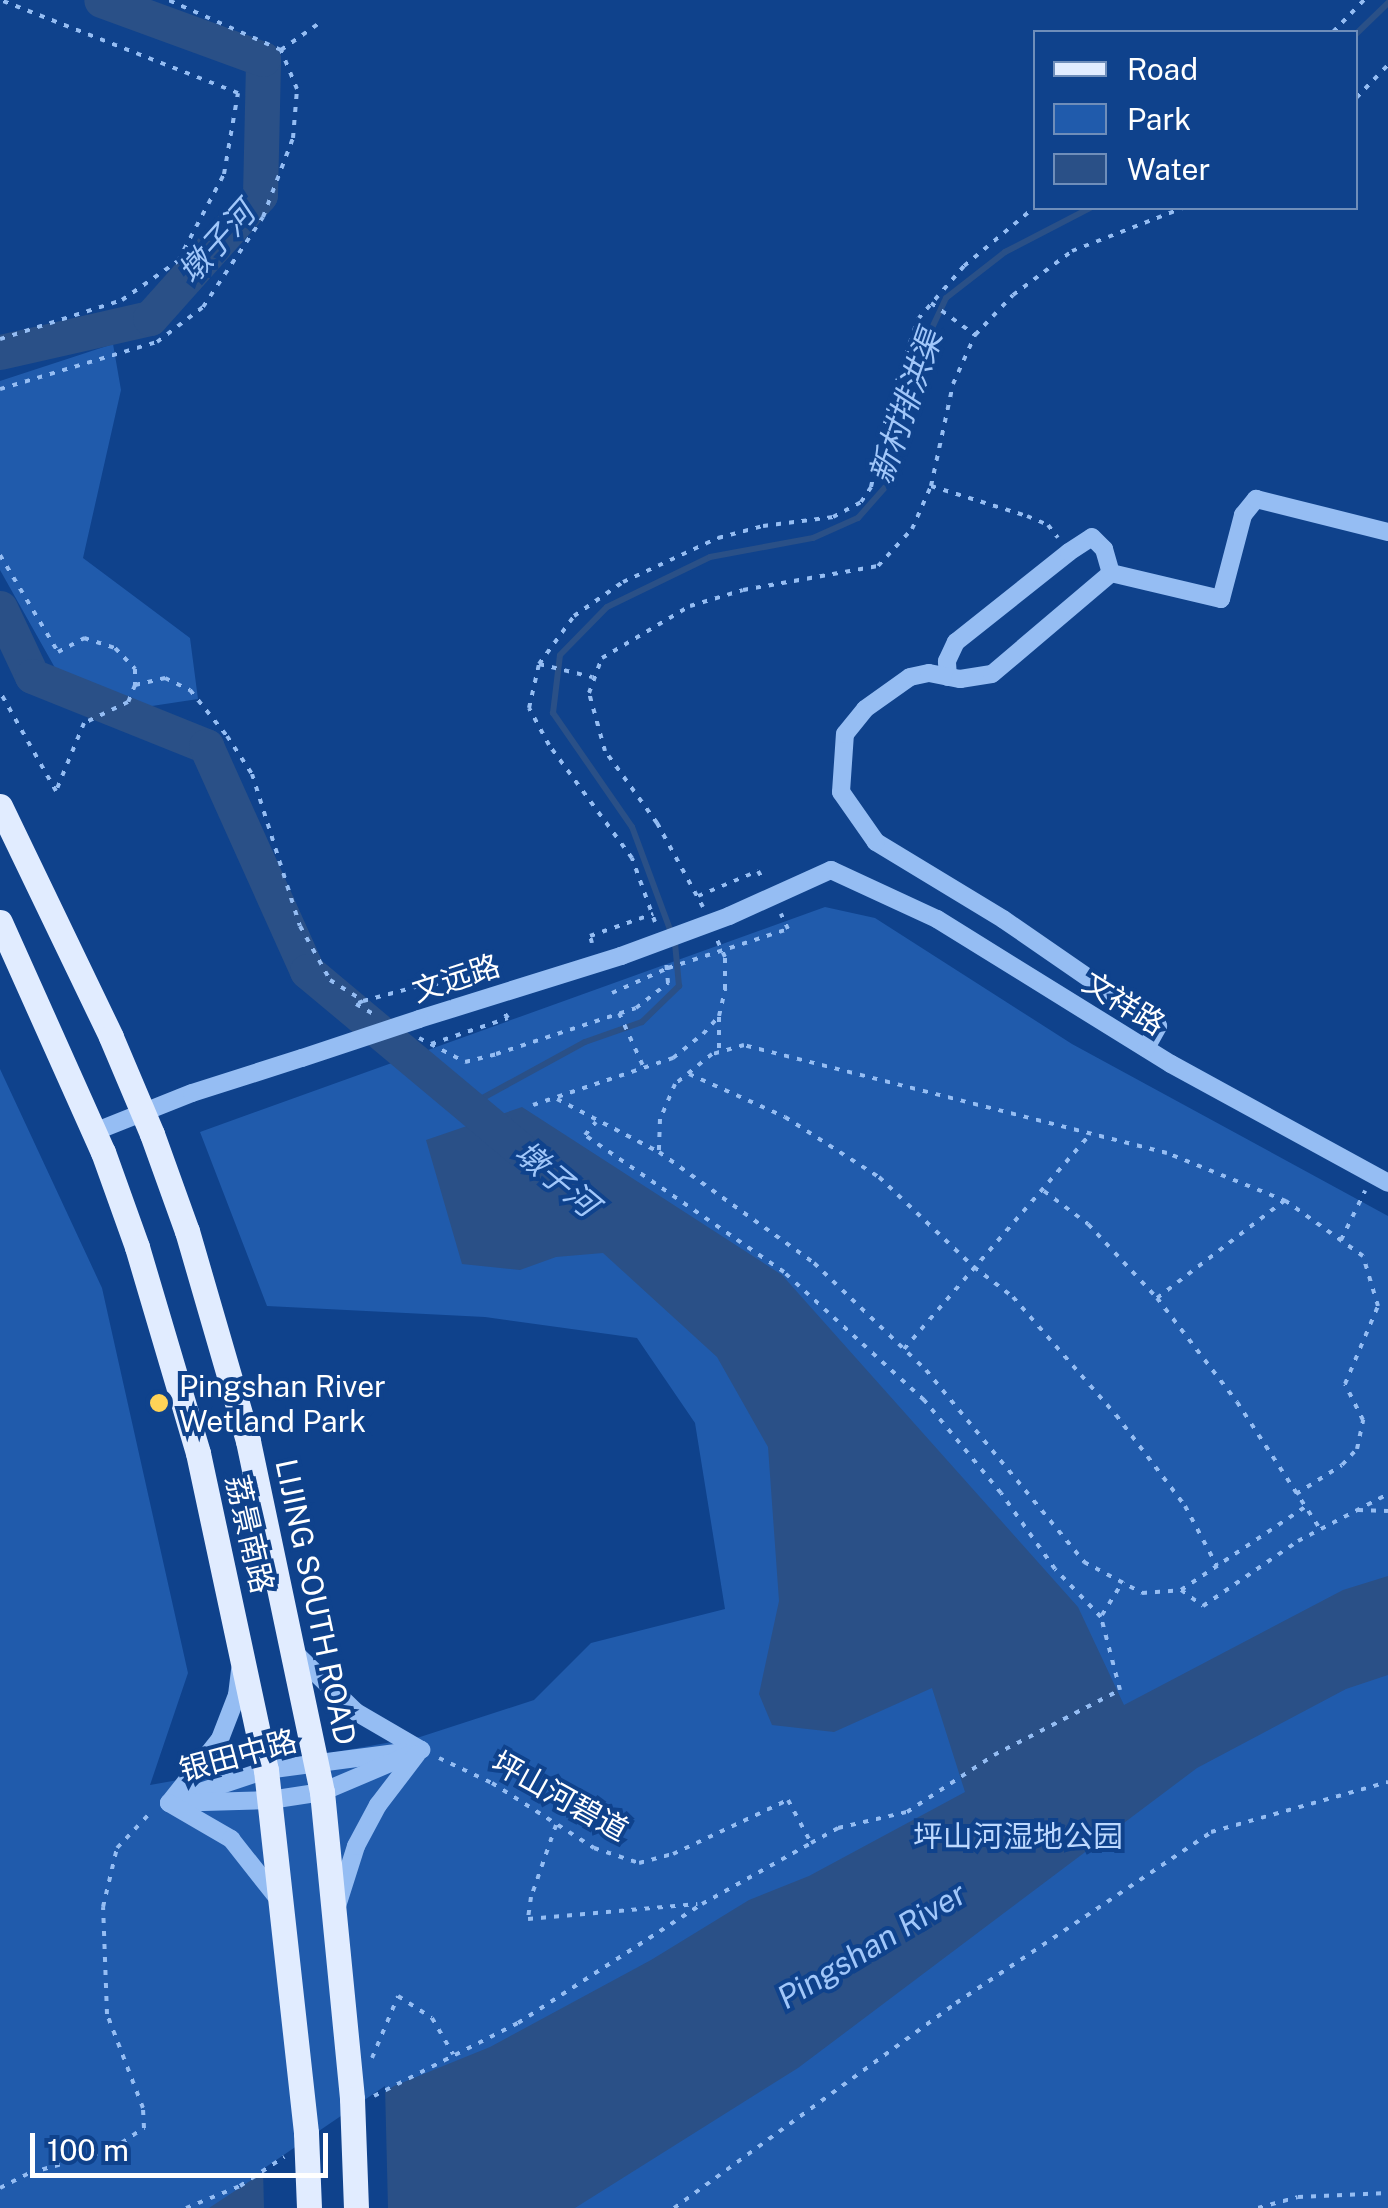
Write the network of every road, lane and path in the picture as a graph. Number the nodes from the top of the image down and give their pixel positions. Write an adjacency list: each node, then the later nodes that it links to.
1 (1, 0): 13 (path)
2 (168, 0): 6 (path)
3 (1364, 0): 5 (path)
4 (318, 24): 6 (path)
5 (1335, 30)
6 (280, 50): 14 (path)
7 (1388, 65): 8 (path)
8 (1358, 96)
9 (1033, 209): 11 (path)
10 (1177, 210): 12 (path)
11 (930, 302): 12 (path); 20 (path)
12 (975, 335): 15 (path)
13 (0, 339)
14 (0, 389)
15 (931, 486): 17 (path); 22 (path)
16 (1388, 532): 19 (street)
17 (1069, 552): 19 (street); 21 (street)
18 (0, 555): 23 (path)
19 (1110, 573): 21 (street)
20 (538, 664): 22 (path); 29 (path)
21 (948, 677): 48 (street)
22 (592, 678): 28 (path)
23 (135, 685): 24 (path); 41 (path)
24 (0, 692)
25 (0, 806): 54 (main road, LIJING SOUTH ROAD)
26 (831, 870): 46 (street, 文远路, bridge); 48 (street, 文祥路)
27 (762, 878): 28 (path)
28 (698, 896): 30 (path)
29 (653, 914): 33 (path); 35 (path)
30 (706, 914)
31 (780, 914): 37 (path)
32 (0, 922): 56 (main road, 荔景南路)
33 (658, 932)
34 (714, 932): 37 (path)
35 (592, 942)
36 (663, 950): 38 (path)
37 (722, 951): 38 (path); 44 (path)
38 (668, 968): 39 (path); 43 (path)
39 (612, 993)
40 (442, 994): 41 (path)
41 (364, 1000): 45 (path)
42 (504, 1011): 47 (path)
43 (619, 1013): 47 (path); 50 (path)
44 (719, 1016): 49 (path); 50 (path)
45 (386, 1020)
46 (418, 1027): 47 (path); 54 (street, 文远路, bridge)
47 (431, 1044)
48 (1146, 1048): 59 (street, 文祥路)
49 (719, 1052): 51 (path); 57 (path)
50 (645, 1069): 52 (path)
51 (688, 1073): 58 (path); 63 (path)
52 (555, 1098): 53 (path); 55 (path)
53 (533, 1105)
54 (142, 1111): 56 (street, 文远路); 77 (main road, LIJING SOUTH ROAD)
55 (596, 1122): 58 (path); 75 (path)
56 (94, 1132): 76 (main road, 荔景南路)
57 (1091, 1133): 60 (path); 61 (path)
58 (659, 1152): 65 (path)
59 (1381, 1179): 62 (path)
60 (1044, 1191): 63 (path); 64 (path)
61 (1286, 1200): 62 (path); 64 (path)
62 (1341, 1240): 66 (path)
63 (974, 1267): 65 (path); 72 (path)
64 (1157, 1298): 66 (path)
65 (904, 1349): 73 (path)
66 (1296, 1494): 68 (path)
67 (1388, 1494): 69 (path)
68 (1305, 1507): 71 (path); 72 (path)
69 (1356, 1510): 70 (path); 71 (path)
70 (1388, 1511)
71 (1320, 1529): 74 (path)
72 (1217, 1566): 74 (path)
73 (1124, 1581): 74 (path); 75 (path)
74 (1181, 1590)
75 (1101, 1617): 86 (path)
76 (243, 1649): 80 (main road, 荔景南路); 84 (street)
77 (296, 1654): 78 (street); 79 (main road, LIJING SOUTH ROAD)
78 (421, 1750): 79 (street, 银田中路); 82 (street, 银田中路); 85 (path, 坪山河碧道); 89 (street)
79 (316, 1762): 80 (street, 银田中路); 82 (main road, LIJING SOUTH ROAD)
80 (266, 1770): 83 (main road, 荔景南路); 84 (street, 银田中路)
81 (1388, 1782): 98 (path)
82 (322, 1792): 83 (street, 银田中路); 89 (main road, LIJING SOUTH ROAD)
83 (270, 1800): 84 (street, 银田中路); 88 (main road, 荔景南路)
84 (169, 1803): 88 (street); 93 (path)
85 (556, 1826): 86 (path, 坪山河碧道); 87 (path)
86 (810, 1843): 87 (path)
87 (702, 1904): 90 (path)
88 (282, 1905): 96 (main road, 荔景南路, bridge)
89 (335, 1910): 91 (main road, LIJING SOUTH ROAD)
90 (453, 2055): 91 (path); 91 (path)
91 (357, 2102): 97 (main road, LIJING SOUTH ROAD, bridge)
92 (286, 2156): 95 (path)
93 (0, 2188)
94 (1388, 2193): 99 (path)
95 (186, 2208)
96 (308, 2208)
97 (356, 2208)
98 (674, 2208)
99 (1258, 2208)

